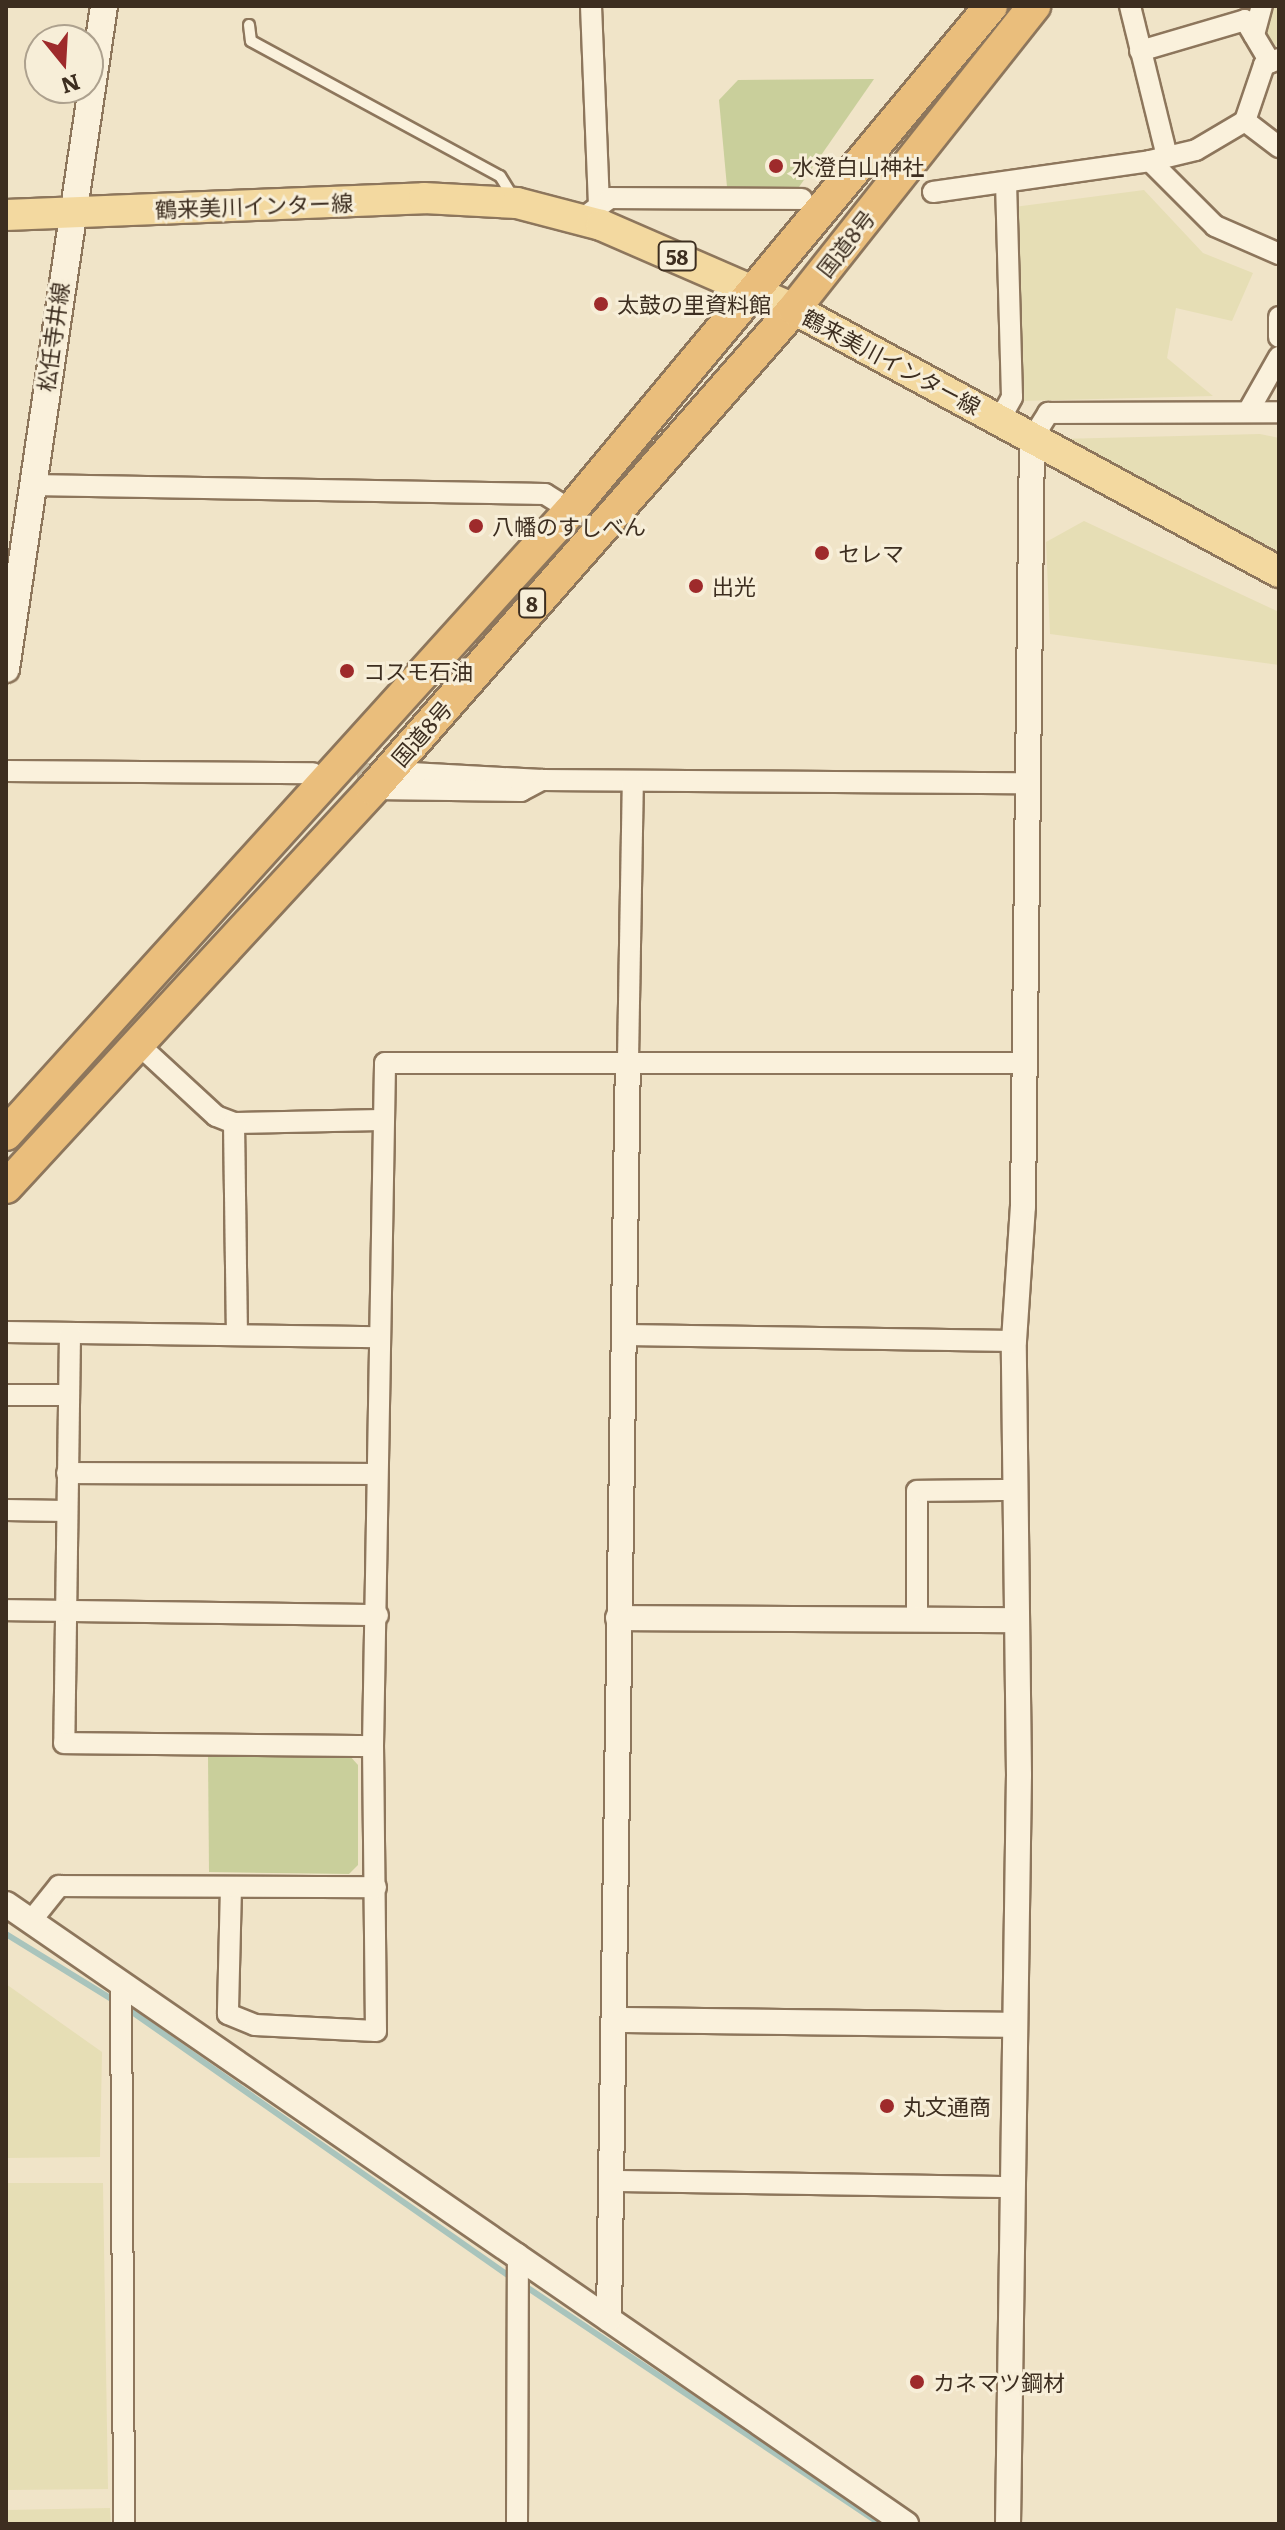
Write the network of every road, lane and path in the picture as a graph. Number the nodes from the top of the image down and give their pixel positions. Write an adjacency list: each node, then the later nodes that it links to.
1 (104, 6): 18 (main road, 松任寺井線)
2 (591, 6): 19 (street)
3 (991, 6): 22 (highway, 国道8号 / 8)
4 (1034, 6): 23 (highway, 国道8号 / 8)
5 (1130, 6): 9 (street)
6 (1262, 6): 8 (street)
7 (249, 25): 17 (lane)
8 (1254, 35): 9 (street); 10 (street)
9 (1140, 51): 13 (street)
10 (1274, 61): 11 (street)
11 (1245, 121): 12 (street); 13 (street)
12 (1279, 147)
13 (1158, 159): 14 (street); 21 (street)
14 (1006, 182): 15 (street); 29 (street)
15 (933, 192)
16 (802, 199): 19 (street)
17 (517, 203): 18 (main road, 鶴来美川インター線 / 58); 19 (main road, 鶴来美川インター線 / 58)
18 (70, 212): 20 (main road, 鶴来美川インター線 / 58); 31 (main road, 松任寺井線)
19 (590, 213): 22 (main road, 鶴来美川インター線 / 58)
20 (6, 215)
21 (1279, 254)
22 (750, 288): 23 (main road, 鶴来美川インター線 / 58); 32 (highway, 国道8号 / 8)
23 (794, 309): 29 (main road, 鶴来美川インター線 / 58); 42 (highway, 国道8号 / 8)
24 (1279, 317): 25 (street)
25 (1279, 337)
26 (1279, 357): 27 (street)
27 (1249, 410): 28 (street); 30 (street)
28 (1279, 412)
29 (1000, 419): 30 (main road, 鶴来美川インター線 / 58)
30 (1032, 439): 34 (main road, 鶴来美川インター線 / 58); 41 (street)
31 (32, 485): 32 (street); 33 (main road, 松任寺井線)
32 (571, 510): 48 (highway, 国道8号 / 8)
33 (14, 557): 35 (main road, 松任寺井線)
34 (1279, 572)
35 (6, 669)
36 (6, 771): 37 (street)
37 (313, 773)
38 (411, 773): 39 (street)
39 (542, 780): 40 (street); 42 (street)
40 (633, 782): 41 (street); 44 (street)
41 (1028, 783): 45 (street)
42 (373, 789): 43 (highway, 国道8号 / 8)
43 (138, 1044): 47 (street); 49 (highway, 国道8号 / 8)
44 (628, 1060): 45 (street); 46 (street); 53 (street)
45 (1022, 1063): 55 (street)
46 (383, 1120): 47 (street); 54 (street)
47 (234, 1123): 52 (street)
48 (6, 1134)
49 (7, 1182)
50 (6, 1332): 51 (street)
51 (70, 1334): 52 (street); 57 (street)
52 (237, 1335): 54 (street)
53 (626, 1335): 55 (street); 66 (street)
54 (379, 1337): 59 (street)
55 (1014, 1341): 60 (street)
56 (6, 1395): 57 (street)
57 (67, 1395): 58 (street)
58 (67, 1473): 59 (street); 62 (street)
59 (377, 1474): 65 (street)
60 (1015, 1490): 67 (street); 68 (street)
61 (6, 1510): 62 (street)
62 (66, 1511): 64 (street)
63 (6, 1610): 64 (street)
64 (66, 1611): 65 (street); 69 (street)
65 (378, 1615): 69 (street)
66 (618, 1618): 67 (street); 75 (street)
67 (917, 1619): 68 (street)
68 (1012, 1620): 76 (street)
69 (373, 1746): 71 (street)
70 (231, 1887): 71 (street); 71 (street); 73 (street)
71 (376, 1887)
72 (6, 1904): 73 (street)
73 (31, 1921): 74 (street)
74 (120, 1996): 79 (street); 81 (street)
75 (616, 2020): 76 (street); 77 (street)
76 (1013, 2025): 78 (street)
77 (613, 2181): 78 (street); 80 (street)
78 (1008, 2187): 84 (street)
79 (517, 2263): 80 (street); 82 (street)
80 (609, 2319): 83 (street)
81 (124, 2524)
82 (517, 2524)
83 (906, 2524)
84 (1008, 2524)

